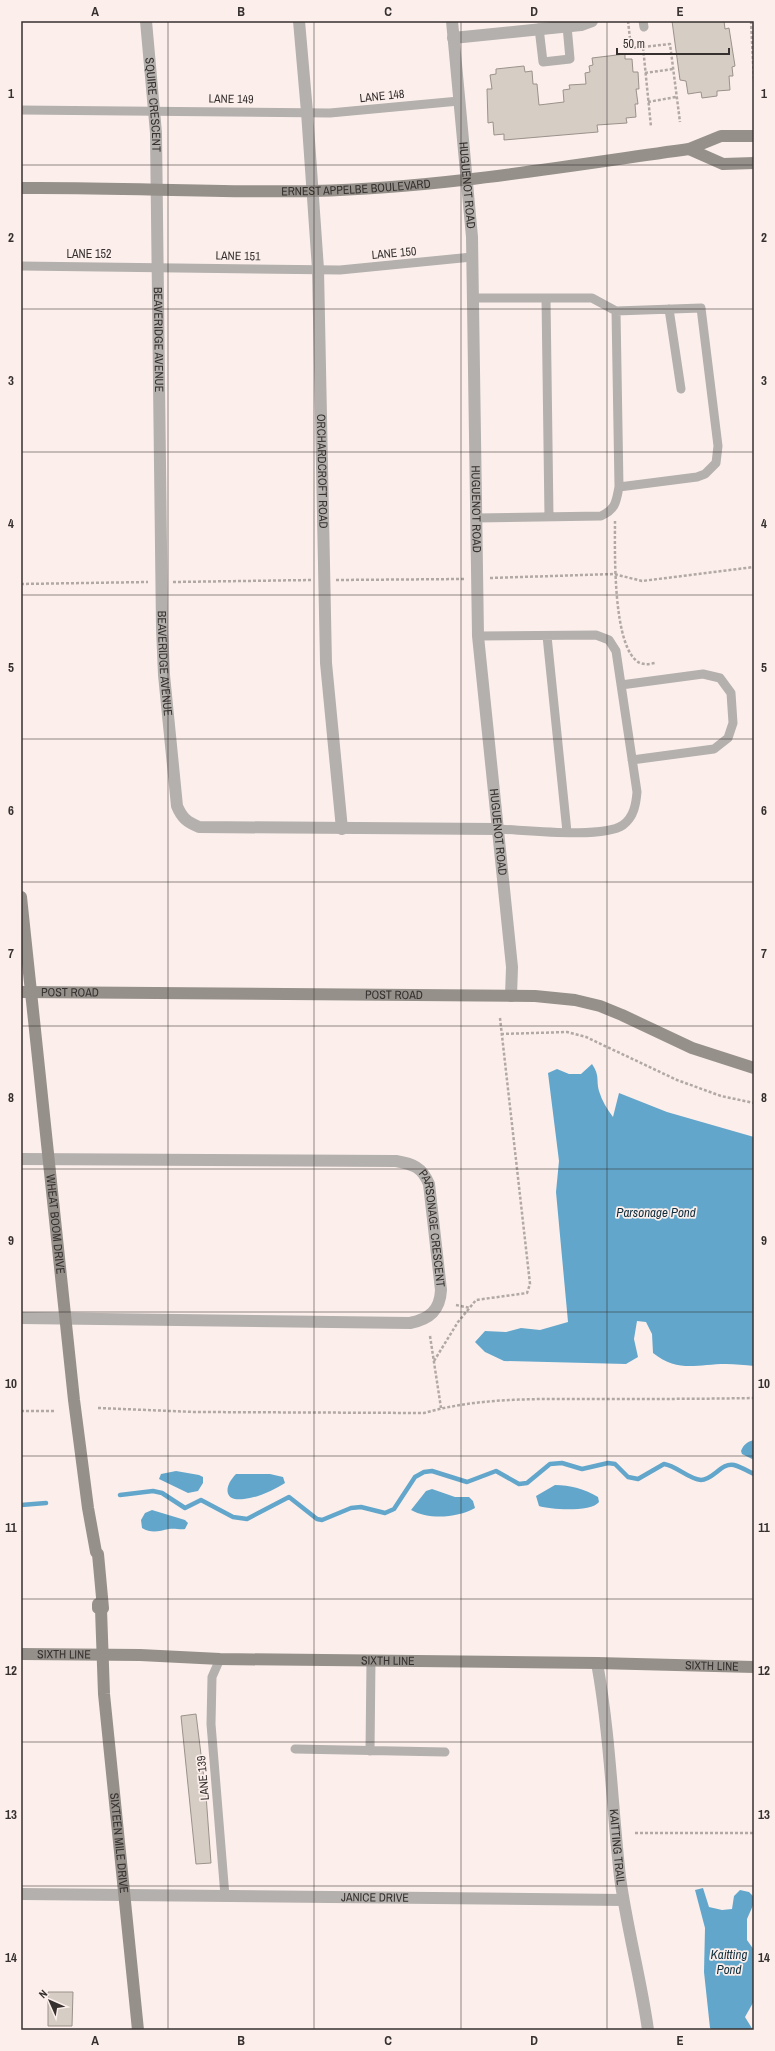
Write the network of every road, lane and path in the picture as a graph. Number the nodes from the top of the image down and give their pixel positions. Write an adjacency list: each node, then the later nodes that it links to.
1 (146, 21): 18 (street, SQUIRE CRESCENT)
2 (299, 21): 19 (street)
3 (452, 21): 9 (street, HUGUENOT ROAD)
4 (592, 21): 7 (street)
5 (628, 21): 10 (path)
6 (751, 21): 13 (path)
7 (567, 26): 8 (street); 8 (lane)
8 (539, 28): 9 (street)
9 (453, 38): 15 (street, HUGUENOT ROAD)
10 (643, 47): 11 (path); 12 (path)
11 (673, 69): 12 (path); 14 (path)
12 (646, 73): 16 (path)
13 (754, 82)
14 (676, 97): 16 (path); 20 (path)
15 (459, 101): 19 (lane, LANE 148); 25 (street, HUGUENOT ROAD)
16 (648, 102): 21 (path)
17 (21, 110): 18 (lane, LANE 149)
18 (154, 110): 19 (lane, LANE 149); 27 (street, SQUIRE CRESCENT)
19 (308, 112): 28 (street, ORCHARDCROFT ROAD)
20 (680, 122)
21 (651, 127)
22 (754, 136): 23 (street, ERNEST APPELBE BOULEVARD)
23 (689, 149): 24 (street); 25 (street, ERNEST APPELBE BOULEVARD)
24 (754, 164)
25 (467, 179): 28 (street, ERNEST APPELBE BOULEVARD); 29 (street, HUGUENOT ROAD)
26 (21, 188): 27 (street, ERNEST APPELBE BOULEVARD)
27 (157, 189): 28 (street, ERNEST APPELBE BOULEVARD); 31 (street, BEAVERIDGE AVENUE)
28 (314, 191): 32 (street, ORCHARDCROFT ROAD)
29 (472, 257): 32 (lane, LANE 150); 33 (street, HUGUENOT ROAD)
30 (21, 266): 31 (lane, LANE 152)
31 (157, 266): 32 (lane, LANE 151); 56 (street, BEAVERIDGE AVENUE)
32 (318, 269): 56 (street, ORCHARDCROFT ROAD)
33 (473, 298): 34 (lane); 41 (street, HUGUENOT ROAD)
34 (546, 298): 36 (lane); 40 (lane)
35 (669, 309): 36 (lane); 37 (lane); 38 (lane)
36 (616, 311): 38 (lane)
37 (681, 389)
38 (619, 487): 39 (lane)
39 (615, 505): 40 (lane); 43 (path)
40 (549, 516): 41 (lane)
41 (476, 518): 51 (street, HUGUENOT ROAD)
42 (754, 567): 43 (path)
43 (614, 574): 44 (path); 53 (path)
44 (494, 578)
45 (469, 579): 47 (path)
46 (316, 580): 49 (path)
47 (334, 580)
48 (154, 582): 50 (path)
49 (169, 582)
50 (21, 584)
51 (478, 636): 52 (lane); 57 (street, HUGUENOT ROAD)
52 (547, 636): 54 (lane); 58 (lane)
53 (655, 663)
54 (621, 685): 55 (lane); 55 (lane)
55 (632, 760): 58 (lane)
56 (342, 829): 57 (street, BEAVERIDGE AVENUE)
57 (497, 829): 58 (lane); 61 (street, HUGUENOT ROAD)
58 (567, 832)
59 (21, 897): 60 (street, WHEAT BOOM DRIVE)
60 (26, 992): 61 (street, POST ROAD); 67 (street, WHEAT BOOM DRIVE)
61 (511, 996): 64 (street, POST ROAD)
62 (500, 1018): 63 (path)
63 (501, 1034): 65 (path); 69 (path)
64 (754, 1068)
65 (754, 1103)
66 (21, 1159): 67 (street, PARSONAGE CRESCENT)
67 (49, 1159): 71 (street, WHEAT BOOM DRIVE); 71 (street, PARSONAGE CRESCENT)
68 (456, 1305): 69 (path)
69 (470, 1308): 73 (path)
70 (21, 1318): 71 (street, PARSONAGE CRESCENT)
71 (66, 1319): 80 (street, WHEAT BOOM DRIVE)
72 (430, 1336): 73 (path)
73 (434, 1360): 76 (path)
74 (754, 1398): 76 (path)
75 (98, 1408): 76 (path)
76 (441, 1408)
77 (21, 1411): 78 (path)
78 (54, 1411)
79 (21, 1654): 80 (street, SIXTH LINE)
80 (103, 1655): 81 (street, SIXTH LINE); 91 (street, SIXTEEN MILE DRIVE)
81 (220, 1659): 82 (street, SIXTH LINE); 92 (lane, LANE 139)
82 (371, 1661): 83 (street, SIXTH LINE); 86 (lane)
83 (598, 1663): 84 (street, SIXTH LINE); 93 (street, KAITTING TRAIL)
84 (754, 1667)
85 (295, 1749): 86 (lane)
86 (370, 1751): 87 (lane)
87 (444, 1752)
88 (635, 1833): 89 (path)
89 (754, 1833)
90 (21, 1894): 91 (street, JANICE DRIVE)
91 (126, 1895): 92 (street, JANICE DRIVE); 94 (street, SIXTEEN MILE DRIVE)
92 (225, 1896): 93 (street, JANICE DRIVE)
93 (623, 1900): 95 (street, KAITTING TRAIL)
94 (138, 2030)
95 (648, 2030)

